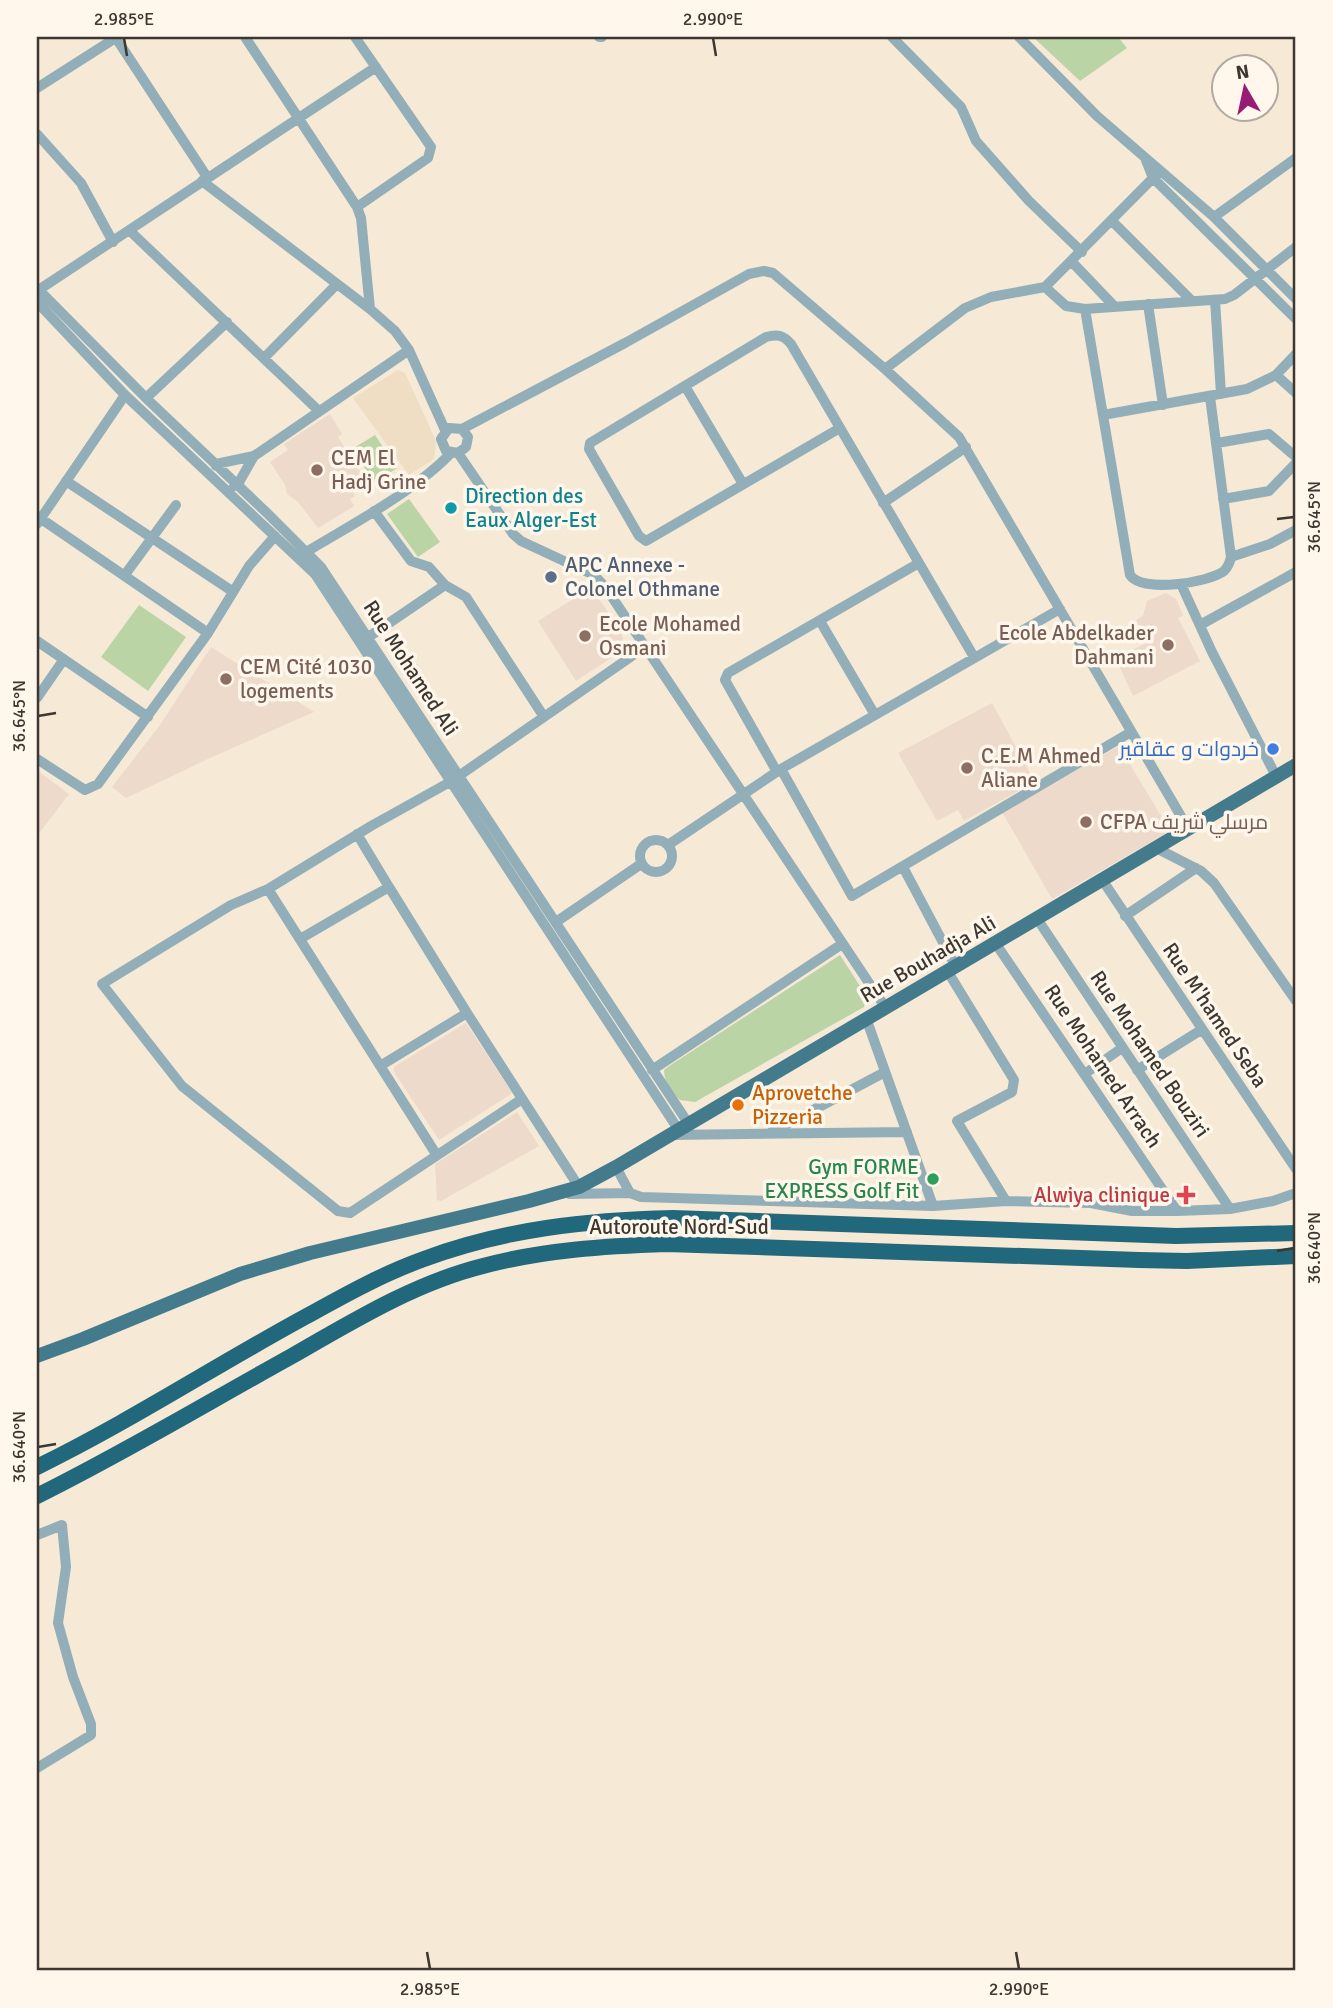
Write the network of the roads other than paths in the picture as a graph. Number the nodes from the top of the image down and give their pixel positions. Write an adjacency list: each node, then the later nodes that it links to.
1 (116, 37): 7 (street); 12 (street)
2 (245, 37): 8 (street)
3 (355, 37): 6 (street)
4 (893, 37): 19 (street)
5 (1019, 37): 11 (street)
6 (376, 67): 8 (street); 13 (street)
7 (37, 88)
8 (298, 118): 12 (street); 13 (street)
9 (37, 134): 17 (street)
10 (1296, 158): 14 (street)
11 (1156, 174): 14 (street); 15 (street); 22 (street)
12 (205, 179): 16 (street); 23 (street)
13 (357, 207): 32 (street)
14 (1214, 217): 21 (street)
15 (1112, 221): 19 (street); 28 (street)
16 (130, 231): 17 (street); 35 (street)
17 (113, 242): 25 (street)
18 (1296, 247): 21 (street)
19 (1082, 252): 20 (street)
20 (1072, 262): 24 (street); 31 (street)
21 (1266, 270): 22 (street); 26 (street)
22 (1255, 278): 27 (street); 34 (street)
23 (337, 284): 32 (street); 38 (street)
24 (1045, 287): 33 (street); 39 (street)
25 (37, 289): 45 (street, Rue Mohamed Ali)
26 (1296, 299)
27 (1214, 300): 28 (street); 44 (street)
28 (1192, 301): 30 (street)
29 (37, 302): 43 (street)
30 (1148, 304): 31 (street); 46 (street)
31 (1115, 307): 33 (street)
32 (370, 309): 36 (street)
33 (1084, 309): 48 (street)
34 (1296, 318)
35 (226, 322): 38 (street); 45 (street)
36 (409, 350): 47 (street); 51 (street)
37 (1296, 354): 40 (street)
38 (264, 358): 47 (street)
39 (885, 369): 50 (street); 53 (street)
40 (1276, 374): 42 (street); 44 (street)
41 (685, 386): 49 (street); 62 (street); 62 (street)
42 (1296, 393)
43 (125, 395): 59 (street); 60 (street)
44 (1216, 395): 46 (street); 52 (street)
45 (146, 398): 58 (street, Rue Mohamed Ali)
46 (1163, 405): 48 (street)
47 (319, 411): 55 (street)
48 (1103, 415): 77 (street)
49 (840, 428): 62 (street); 65 (street)
50 (462, 429): 51 (street); 54 (street)
51 (446, 430): 54 (street)
52 (1217, 443): 56 (street); 64 (street)
53 (967, 447): 65 (street); 80 (street)
54 (454, 453): 67 (street); 86 (street)
55 (254, 456): 58 (street); 61 (street)
56 (1296, 457)
57 (1296, 463): 64 (street)
58 (216, 464): 59 (street); 61 (street, Rue Mohamed Ali)
59 (215, 479): 63 (street)
60 (66, 481): 68 (street); 71 (street)
61 (238, 484): 63 (street); 72 (street, Rue Mohamed Ali)
62 (743, 484)
63 (225, 488): 70 (street)
64 (1223, 499): 73 (street)
65 (883, 503): 74 (street)
66 (176, 505): 71 (street)
67 (374, 511): 72 (street); 78 (street)
68 (38, 520): 76 (street)
69 (1296, 530): 73 (street)
70 (275, 536): 72 (street); 79 (street)
71 (153, 537): 76 (street); 79 (street)
72 (303, 555): 84 (street, Rue Mohamed Ali); 98 (street)
73 (1231, 557): 77 (street)
74 (919, 563): 81 (street); 87 (street)
75 (1296, 572): 82 (street)
76 (124, 576): 83 (street)
77 (1181, 584): 82 (street)
78 (444, 585): 84 (street); 92 (street)
79 (232, 592): 83 (street)
80 (1060, 609): 87 (street); 93 (street)
81 (820, 621): 90 (street); 96 (street)
82 (1200, 625): 97 (street)
83 (208, 633): 91 (street)
84 (368, 638): 98 (street, Rue Mohamed Ali)
85 (37, 641): 88 (street)
86 (645, 647): 92 (street); 99 (street)
87 (975, 657): 90 (street)
88 (64, 659): 89 (street); 91 (street)
89 (37, 698)
90 (875, 715): 96 (street)
91 (148, 717): 94 (street)
92 (544, 717): 98 (street)
93 (1131, 732): 100 (street); 105 (street)
94 (37, 759)
95 (1296, 765): 97 (main road, Rue Bouhadja Ali)
96 (779, 770): 99 (street); 105 (street)
97 (1277, 778): 100 (main road, Rue Bouhadja Ali)
98 (454, 779): 101 (street); 112 (street, Rue Mohamed Ali); 129 (street)
99 (742, 793): 102 (street); 114 (street)
100 (1189, 830): 103 (main road, Rue Bouhadja Ali)
101 (357, 834): 108 (street); 109 (street)
102 (668, 845): 104 (street); 104 (street)
103 (1158, 849): 106 (street); 107 (main road, Rue Bouhadja Ali)
104 (641, 864): 112 (street)
105 (902, 867): 116 (street)
106 (1196, 868): 110 (street); 117 (street)
107 (1102, 881): 110 (street, Rue M'hamed Seba); 111 (main road, Rue Bouhadja Ali)
108 (389, 887): 113 (street); 119 (street)
109 (268, 889): 113 (street); 132 (street)
110 (1125, 916): 121 (street, Rue M'hamed Seba)
111 (1038, 920): 115 (main road, Rue Bouhadja Ali); 122 (street, Rue Mohamed Bouziri)
112 (556, 922): 124 (street, Rue Mohamed Ali)
113 (300, 939): 123 (street)
114 (842, 944): 118 (street); 124 (street)
115 (996, 944): 116 (main road, Rue Bouhadja Ali); 127 (street, Rue Mohamed Arrach)
116 (952, 969): 118 (main road, Rue Bouhadja Ali); 139 (street)
117 (1296, 1001)
118 (885, 1007): 120 (main road, Rue Bouhadja Ali)
119 (467, 1013): 123 (street); 128 (street)
120 (866, 1018): 126 (street); 129 (main road, Rue Bouhadja Ali)
121 (1201, 1030): 125 (street); 134 (street, Rue M'hamed Seba)
122 (1122, 1048): 125 (street, Rue Mohamed Bouziri); 127 (street)
123 (380, 1066): 132 (street)
124 (652, 1070): 129 (street, Rue Mohamed Ali)
125 (1137, 1070): 141 (street, Rue Mohamed Bouziri)
126 (886, 1072): 130 (street); 131 (street)
127 (1086, 1073): 142 (street, Rue Mohamed Arrach)
128 (523, 1099): 132 (street); 135 (street)
129 (678, 1129): 131 (street); 133 (main road, Rue Bouhadja Ali)
130 (907, 1132): 131 (street); 140 (street)
131 (769, 1134)
132 (436, 1154)
133 (616, 1167): 135 (main road, Rue Bouhadja Ali); 138 (street)
134 (1296, 1169)
135 (579, 1187): 137 (main road, Rue Bouhadja Ali)
136 (1296, 1192): 141 (street)
137 (552, 1194): 138 (street); 145 (main road, Rue Bouhadja Ali)
138 (630, 1194): 140 (street)
139 (1006, 1201): 140 (street); 142 (street)
140 (933, 1206)
141 (1230, 1209): 142 (street)
142 (1177, 1211)
143 (1296, 1233): 146 (highway, Autoroute Nord-Sud)
144 (1296, 1256): 147 (highway, Autoroute Nord-Sud)
145 (37, 1356)
146 (37, 1467)
147 (37, 1496)
148 (37, 1535): 149 (street)
149 (37, 1768)

